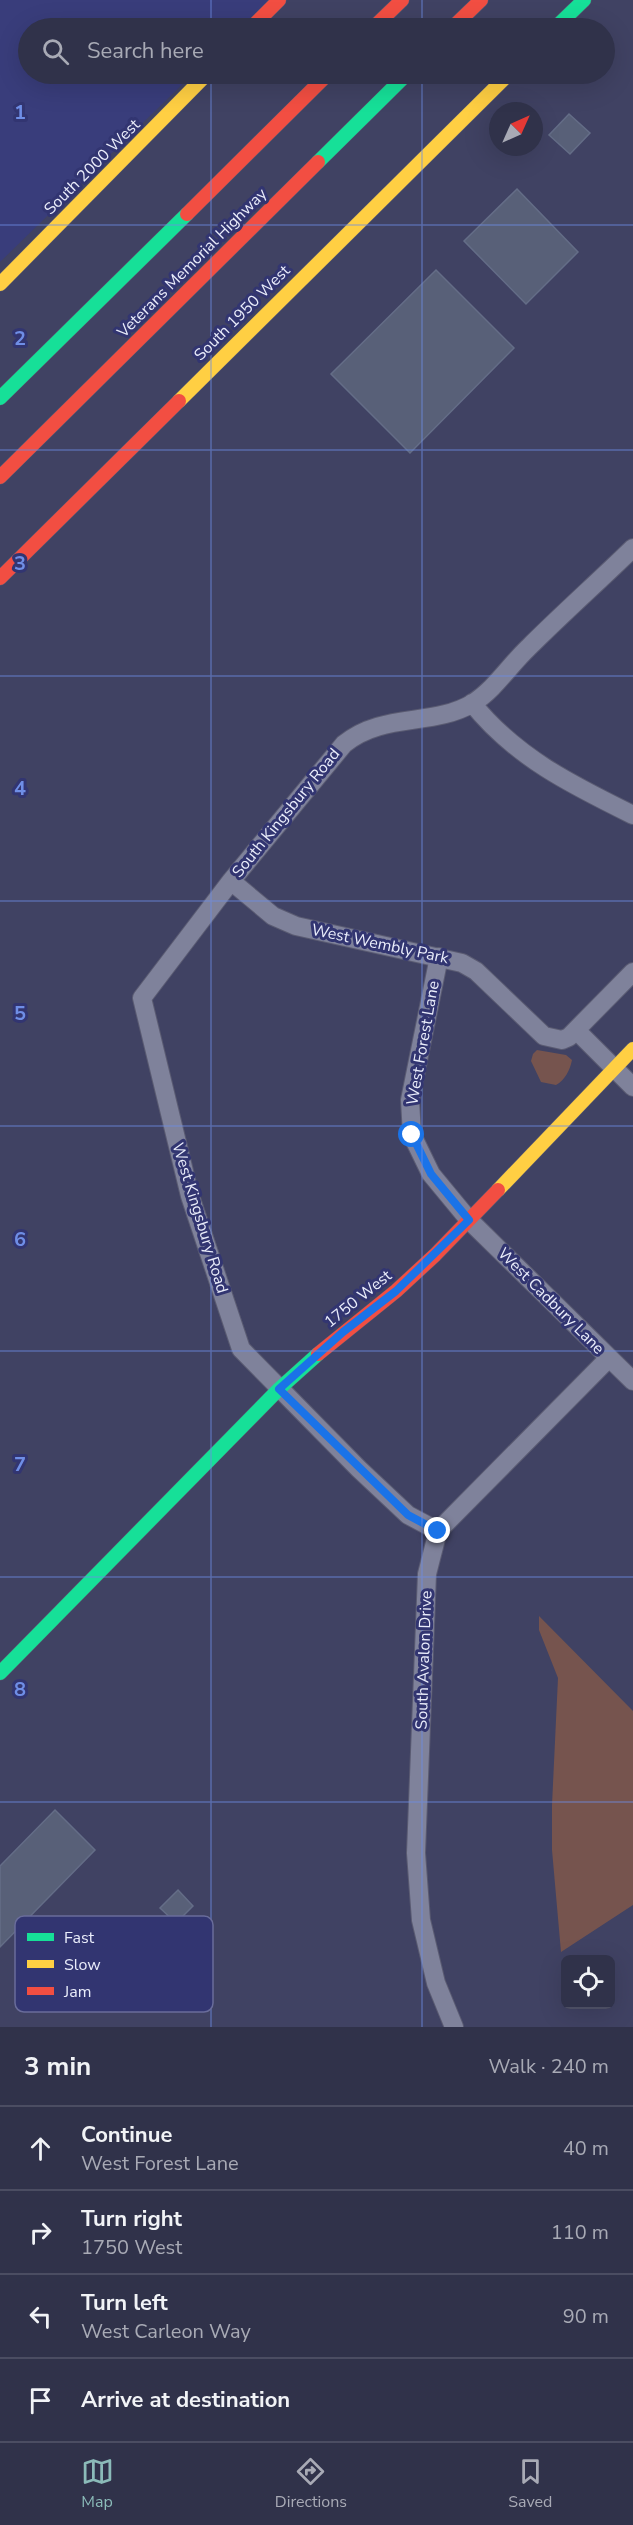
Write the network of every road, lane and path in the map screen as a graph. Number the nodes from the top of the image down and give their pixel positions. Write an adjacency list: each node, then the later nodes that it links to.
1 (279, 0): 5 (main road)
2 (402, 0): 6 (main road)
3 (481, 0): 7 (main road)
4 (585, 0): 8 (main road)
5 (261, 18)
6 (383, 18)
7 (462, 18)
8 (566, 18)
9 (197, 84): 13 (main road, South 2000 West)
10 (318, 84): 14 (main road)
11 (397, 84): 15 (main road, Veterans Memorial Highway)
12 (499, 84): 17 (main road, South 1950 West)
13 (0, 284)
14 (0, 398)
15 (0, 477)
16 (633, 548): 18 (street, South Kingsbury Road)
17 (0, 578)
18 (472, 703): 19 (street); 20 (street, South Kingsbury Road)
19 (633, 815)
20 (231, 881): 21 (street, West Wembly Park); 23 (street, South Kingsbury Road)
21 (439, 957): 24 (street, West Wembly Park); 28 (street, West Forest Lane)
22 (633, 972): 24 (street)
23 (142, 998): 31 (street, West Kingsbury Road)
24 (576, 1030): 26 (street)
25 (633, 1049): 26 (main road, 1750 West)
26 (615, 1068): 27 (street); 28 (main road, 1750 West)
27 (633, 1087)
28 (469, 1220): 29 (street, West Cadbury Lane); 31 (main road, 1750 West)
29 (609, 1358): 30 (street, West Cadbury Lane); 32 (street)
30 (633, 1381)
31 (279, 1389): 32 (street, West Kingsbury Road); 33 (main road, 1750 West)
32 (438, 1531): 34 (street, South Avalon Drive)
33 (0, 1673)
34 (454, 2027)

